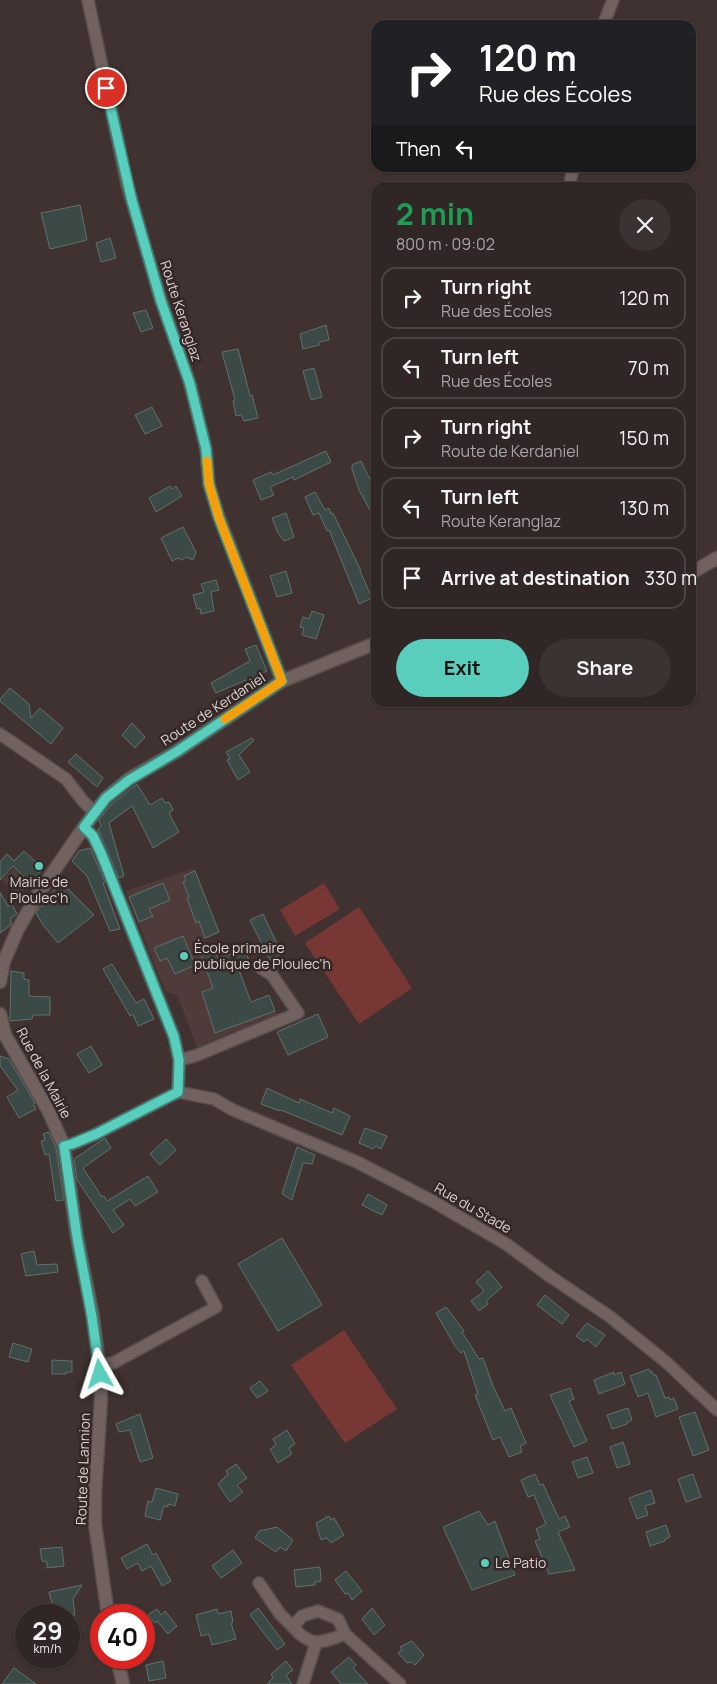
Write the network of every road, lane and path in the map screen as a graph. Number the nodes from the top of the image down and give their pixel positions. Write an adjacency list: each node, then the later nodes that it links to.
1 (88, 0): 7 (street, Route Keranglaz)
2 (613, 0): 3 (street)
3 (605, 20)
4 (717, 558): 5 (street)
5 (696, 570)
6 (371, 645): 7 (street, Route de Kerdaniel)
7 (282, 681): 9 (street, Route de Kerdaniel)
8 (0, 734): 9 (street)
9 (94, 813): 10 (street, Route de Kerdaniel)
10 (84, 827): 12 (street); 15 (street)
11 (261, 968): 15 (street)
12 (0, 982)
13 (0, 1014): 14 (street, Rue de la Mairie)
14 (2, 1036): 17 (street, Rue de la Mairie)
15 (179, 1060): 16 (street)
16 (178, 1092): 17 (street); 20 (street, Rue du Stade)
17 (64, 1146): 19 (street, Route de Lannion)
18 (202, 1281): 19 (street)
19 (99, 1364): 22 (street, Route de Lannion)
20 (717, 1410)
21 (259, 1583): 23 (street)
22 (106, 1604)
23 (293, 1627): 24 (street); 25 (street)
24 (345, 1634): 25 (street); 29 (street)
25 (316, 1644): 28 (street)
26 (120, 1669): 27 (street)
27 (123, 1684)
28 (303, 1684)
29 (400, 1684)

